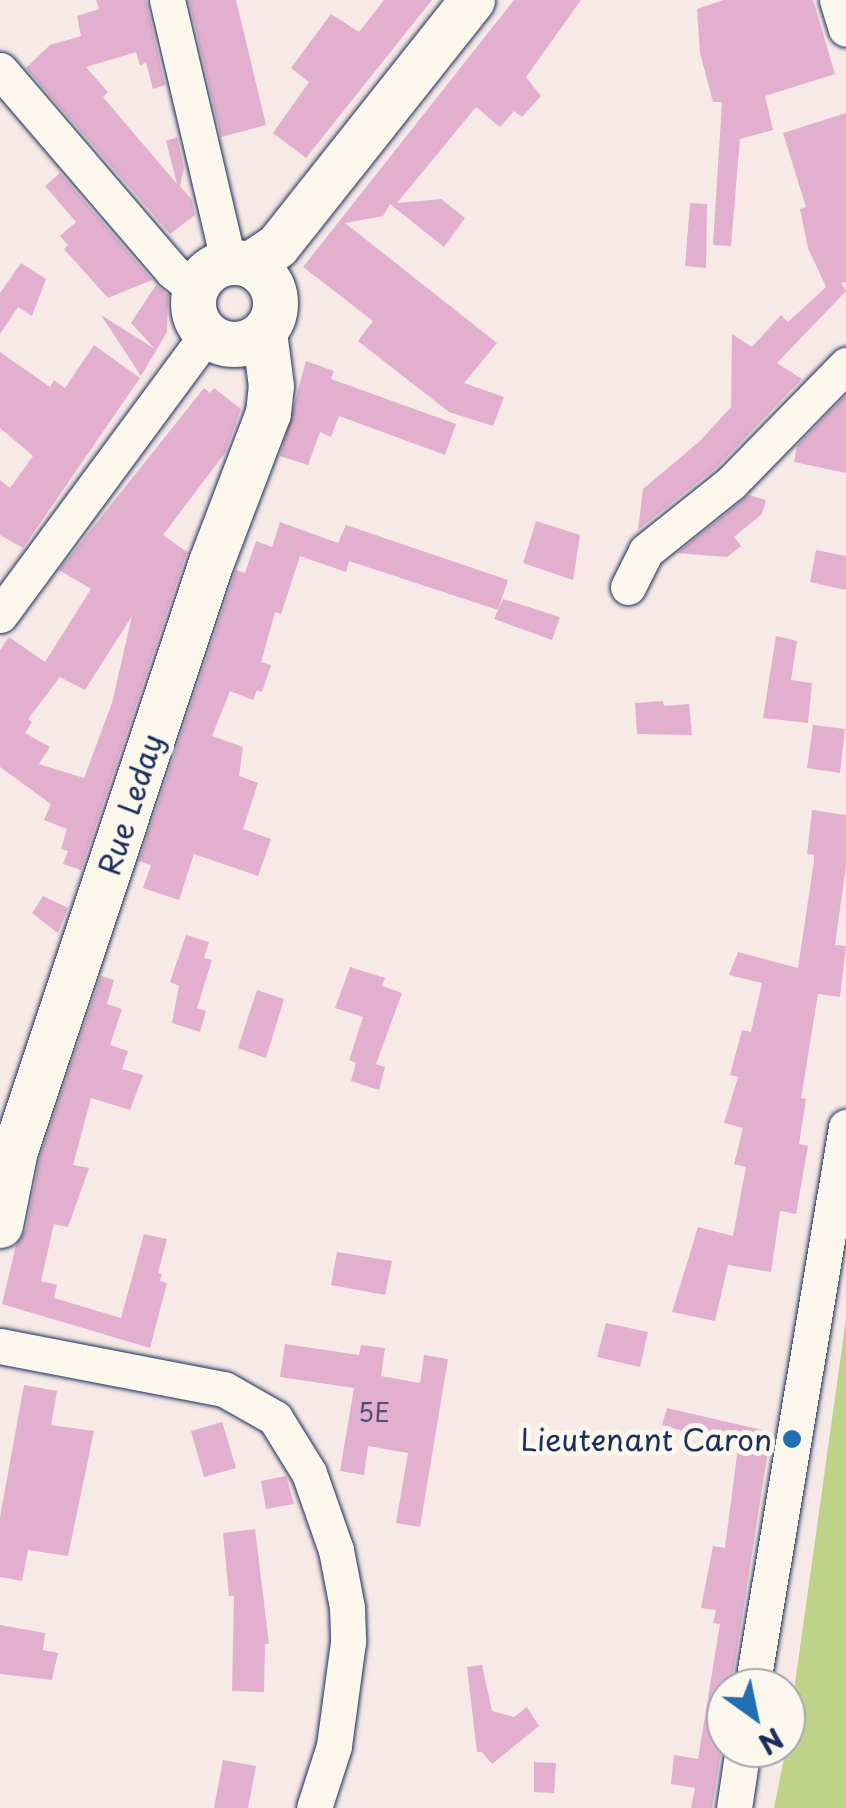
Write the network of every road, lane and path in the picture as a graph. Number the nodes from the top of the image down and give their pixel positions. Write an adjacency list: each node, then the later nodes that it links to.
1 (167, 0): 6 (street)
2 (472, 0): 6 (main road)
3 (837, 0): 4 (street)
4 (846, 29)
5 (0, 70): 6 (street)
6 (243, 267): 7 (main road); 7 (main road)
7 (237, 337): 10 (street); 12 (main road, Rue Leday)
8 (846, 365): 9 (street)
9 (628, 588)
10 (0, 615)
11 (846, 1126): 14 (street)
12 (0, 1225)
13 (0, 1346): 16 (street)
14 (755, 1668)
15 (740, 1768): 17 (street)
16 (314, 1808)
17 (734, 1808)

